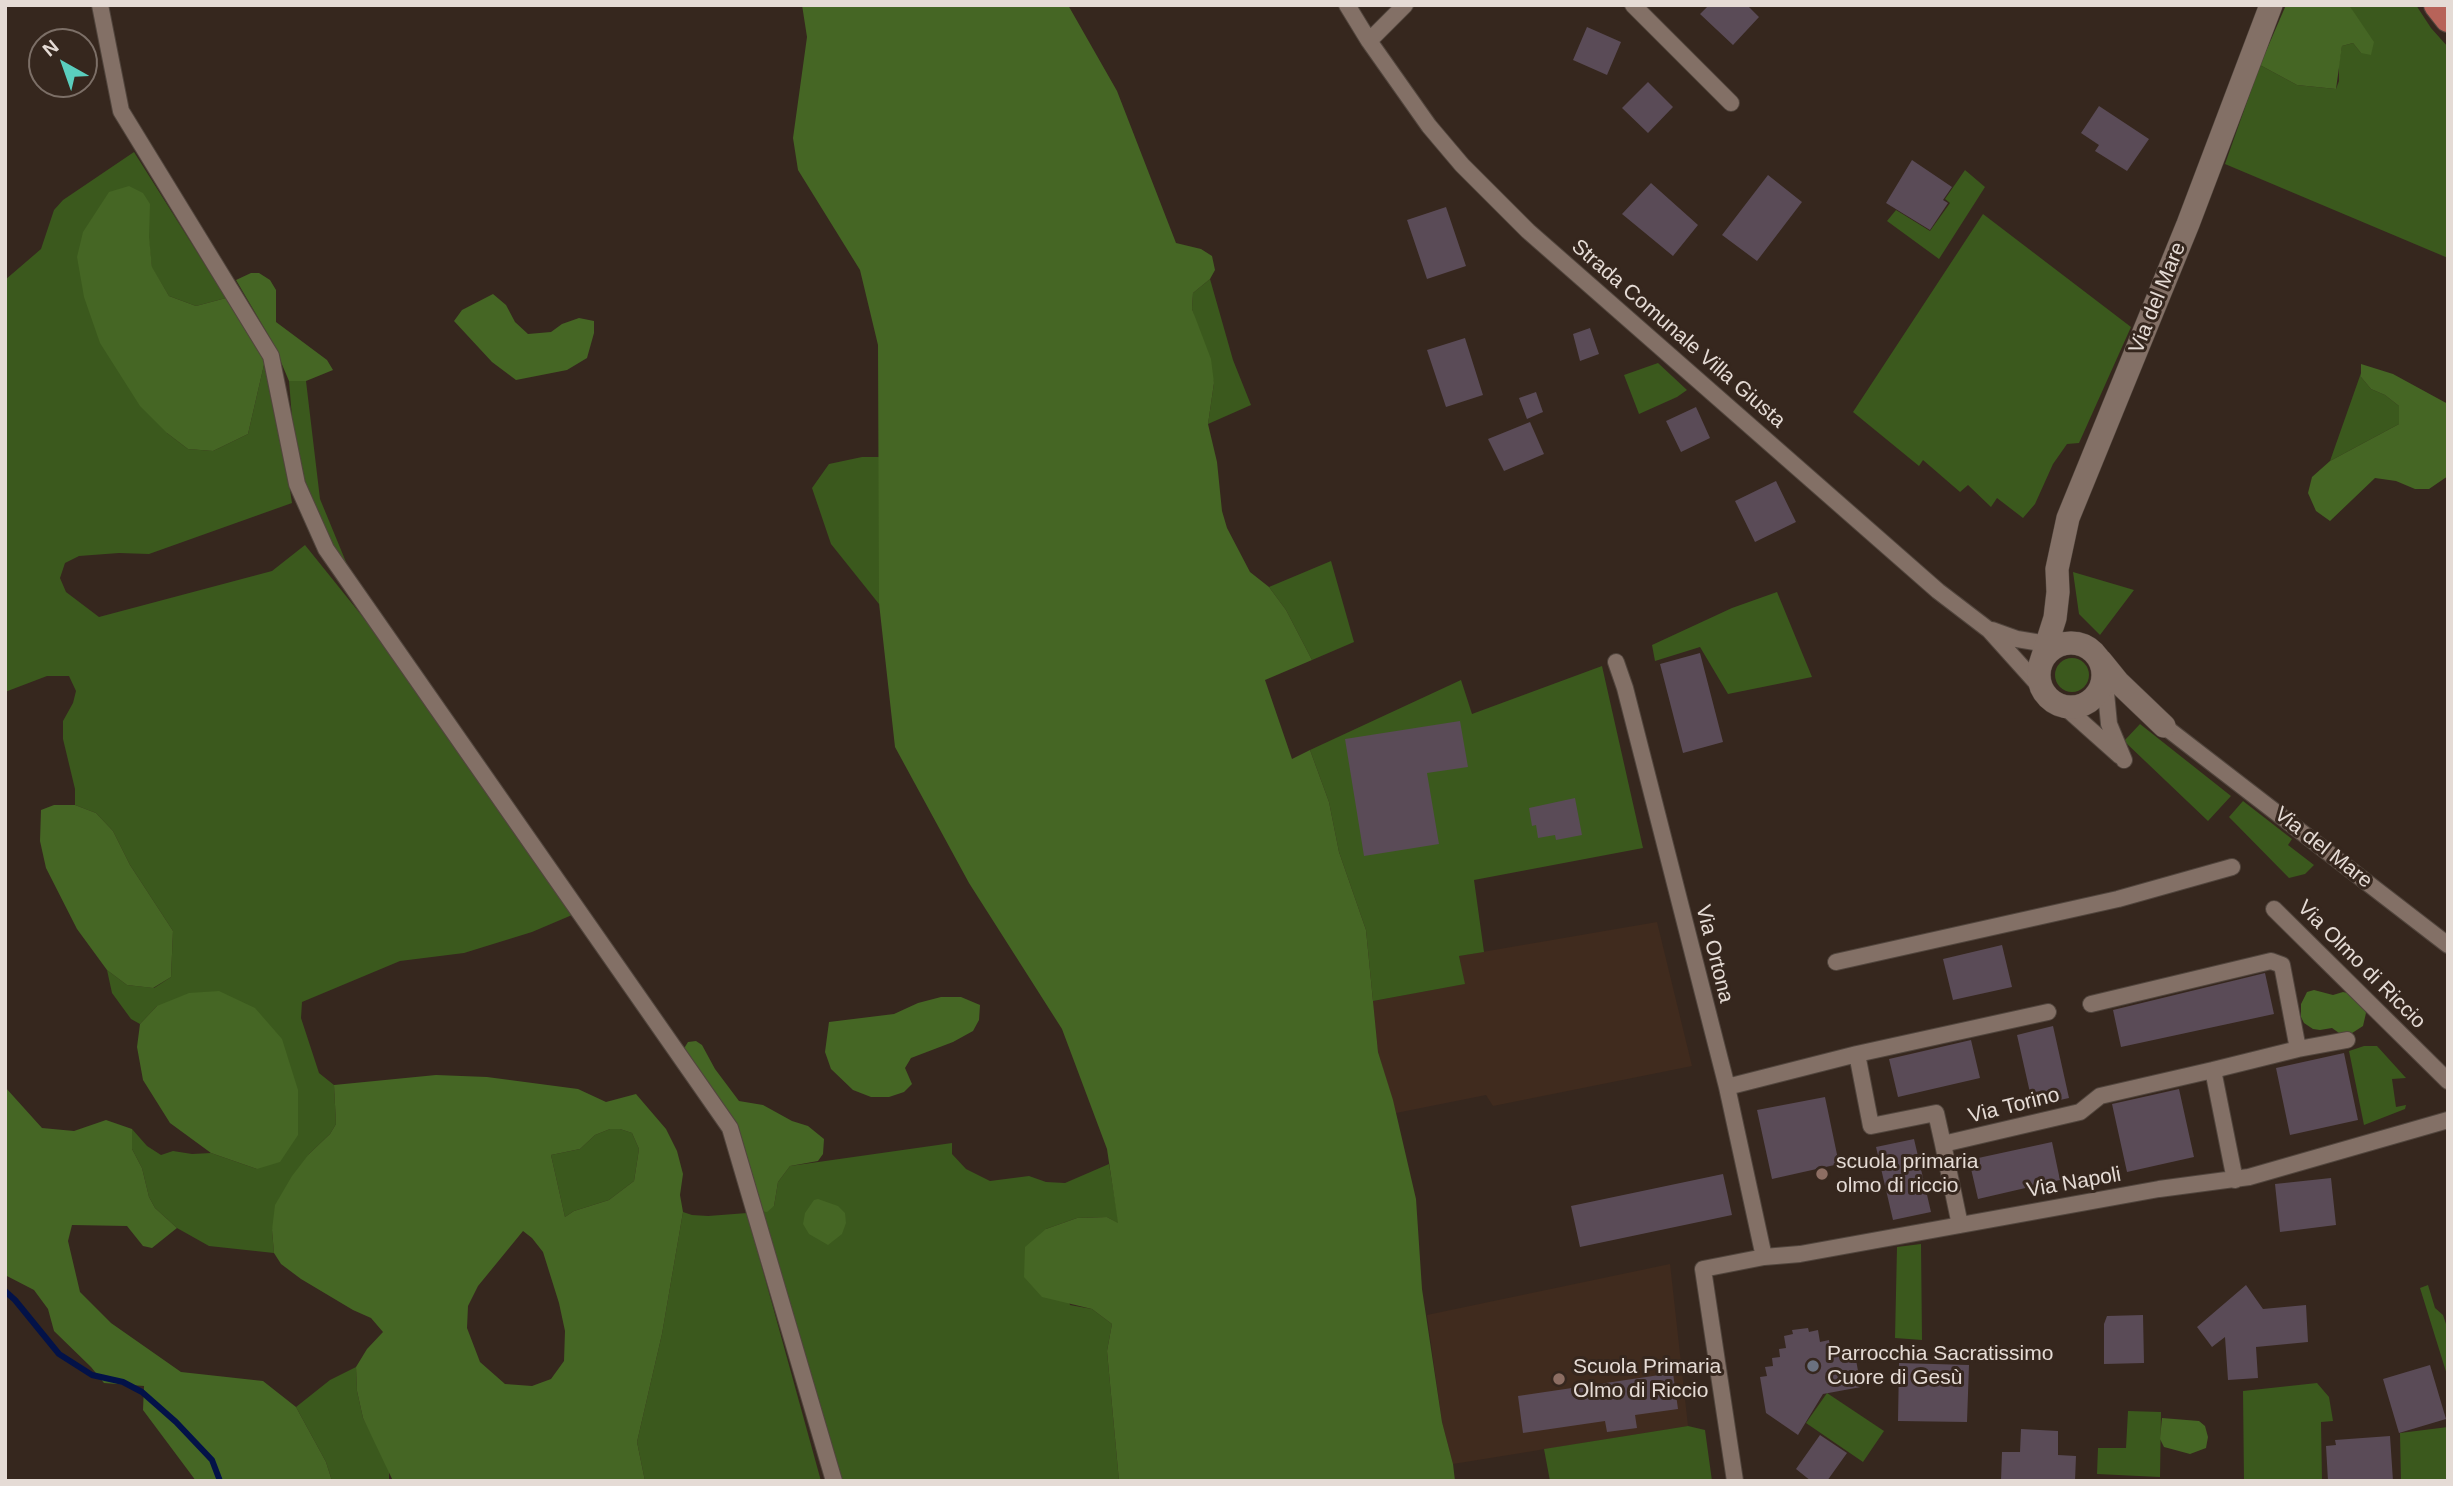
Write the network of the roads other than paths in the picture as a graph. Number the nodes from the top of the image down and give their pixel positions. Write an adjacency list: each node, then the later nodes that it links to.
1 (100, 5): 35 (street)
2 (1347, 5): 8 (street, Strada Comunale Villa Giusta)
3 (1405, 5): 8 (street)
4 (1633, 5): 9 (street)
5 (2271, 5): 10 (street, Via del Mare)
6 (2437, 5): 7 (main road)
7 (2448, 19)
8 (1368, 41): 11 (street, Strada Comunale Villa Giusta)
9 (1731, 103)
10 (2058, 592): 12 (street, Via del Mare); 14 (street)
11 (1989, 629): 12 (street); 15 (street)
12 (2052, 651): 14 (street); 15 (street, Via del Mare)
13 (1616, 662): 29 (street, Via Ortona)
14 (2099, 662): 16 (street); 16 (street); 17 (street)
15 (2042, 689): 16 (street)
16 (2065, 707)
17 (2165, 726): 20 (street, Via del Mare)
18 (2232, 867): 21 (street)
19 (2274, 909): 28 (street, Via Olmo di Riccio)
20 (2448, 945)
21 (1836, 962)
22 (2091, 1004): 25 (street)
23 (2048, 1012): 26 (street)
24 (2347, 1040): 25 (street, Via Torino)
25 (2298, 1048): 27 (street, Via Torino)
26 (1857, 1054): 29 (street); 31 (street, Via Torino)
27 (2213, 1070): 31 (street, Via Torino); 32 (street)
28 (2448, 1081)
29 (1727, 1087): 34 (street, Via Ortona)
30 (2448, 1120): 32 (street, Via Napoli)
31 (1943, 1144): 33 (street, Via Torino)
32 (2235, 1180): 33 (street, Via Napoli)
33 (1960, 1225): 34 (street, Via Napoli)
34 (1764, 1257): 36 (street, Via Napoli)
35 (834, 1481)
36 (1735, 1481)

